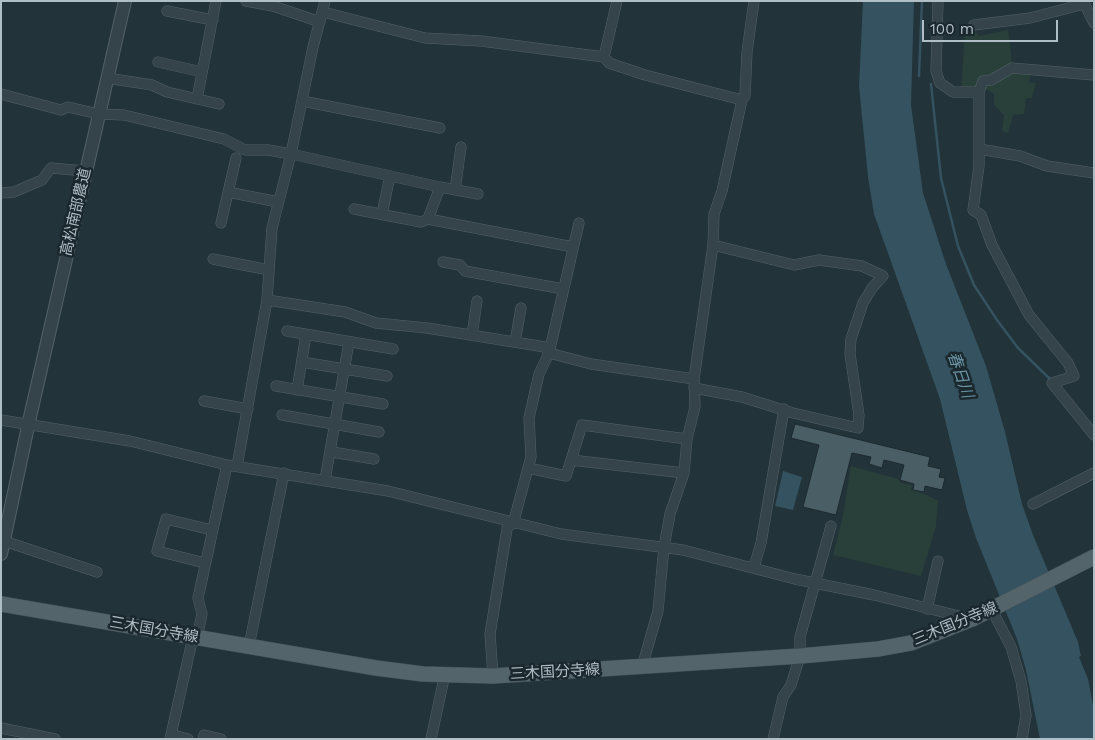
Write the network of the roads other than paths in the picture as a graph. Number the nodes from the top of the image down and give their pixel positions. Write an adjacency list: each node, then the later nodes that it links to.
1 (125, 1): 17 (street, 高松南部農道)
2 (216, 1): 10 (street)
3 (246, 1): 9 (street)
4 (617, 1): 13 (street)
5 (754, 1): 21 (street)
6 (938, 1): 18 (street)
7 (1084, 3): 11 (street); 12 (street)
8 (167, 11): 10 (street)
9 (323, 12): 13 (street); 22 (street)
10 (213, 20): 15 (street)
11 (1094, 24)
12 (974, 25)
13 (604, 57): 21 (street)
14 (158, 62): 15 (street)
15 (202, 72): 20 (street)
16 (1094, 75): 18 (street)
17 (107, 78): 20 (street); 24 (street, 高松南部農道)
18 (979, 92): 27 (street)
19 (1, 94): 24 (street)
20 (197, 99): 23 (street)
21 (742, 100): 44 (street)
22 (302, 101): 25 (street); 28 (street)
23 (219, 104)
24 (98, 114): 28 (street); 30 (street, 高松南部農道)
25 (440, 128)
26 (461, 147): 34 (street)
27 (979, 149): 31 (street); 76 (street)
28 (291, 154): 32 (street); 38 (street)
29 (236, 158): 35 (street)
30 (85, 171): 36 (street); 73 (street, 高松南部農道)
31 (1094, 173)
32 (390, 176): 33 (street); 40 (street)
33 (440, 187): 34 (street); 41 (street)
34 (455, 190): 37 (street)
35 (228, 192): 38 (street); 42 (street)
36 (1, 193)
37 (478, 194)
38 (278, 202): 48 (street)
39 (354, 208): 40 (street)
40 (382, 214): 41 (street)
41 (428, 219): 45 (street)
42 (221, 223)
43 (579, 223): 45 (street)
44 (713, 245): 63 (street); 70 (street)
45 (573, 247): 49 (street)
46 (213, 259): 48 (street)
47 (443, 262): 49 (street)
48 (269, 270): 50 (street)
49 (563, 289): 59 (street)
50 (266, 300): 55 (street); 69 (street)
51 (478, 301): 55 (street)
52 (521, 308): 57 (street)
53 (287, 331): 54 (street)
54 (306, 335): 56 (street); 60 (street)
55 (472, 335): 57 (street)
56 (349, 342): 58 (street); 61 (street)
57 (516, 342): 59 (street)
58 (393, 349)
59 (549, 353): 63 (street); 82 (street)
60 (302, 362): 61 (street); 65 (street)
61 (345, 369): 62 (street); 66 (street)
62 (387, 376)
63 (694, 384): 70 (street); 77 (street)
64 (276, 386): 65 (street)
65 (297, 390): 66 (street)
66 (340, 397): 68 (street); 74 (street)
67 (204, 401): 69 (street)
68 (383, 404)
69 (248, 409): 81 (street)
70 (784, 409): 97 (street)
71 (282, 415): 74 (street)
72 (1, 420): 73 (street)
73 (29, 424): 81 (street); 91 (street, 高松南部農道)
74 (336, 424): 75 (street); 78 (street)
75 (379, 432)
76 (1094, 435)
77 (687, 439): 80 (street); 84 (street)
78 (332, 452): 79 (street); 86 (street)
79 (374, 459)
80 (571, 460): 82 (street); 84 (street)
81 (232, 465): 83 (street); 90 (street)
82 (528, 468): 88 (street)
83 (284, 473): 86 (street); 105 (street)
84 (684, 473): 92 (street)
85 (1094, 473): 87 (street)
86 (325, 480): 88 (street)
87 (1033, 504)
88 (511, 523): 92 (street); 109 (street)
89 (831, 526): 99 (street)
90 (212, 530): 96 (street); 96 (street)
91 (4, 541): 93 (street, 高松南部農道); 98 (street)
92 (664, 547): 97 (street); 107 (street)
93 (1, 554)
94 (1094, 557): 102 (main road, 三木国分寺線)
95 (938, 561): 101 (street)
96 (205, 563): 104 (street)
97 (754, 568): 99 (street)
98 (97, 572)
99 (814, 582): 101 (street); 106 (street)
100 (1, 604): 104 (main road, 三木国分寺線)
101 (926, 609): 103 (street)
102 (993, 609): 103 (main road, 三木国分寺線); 118 (street)
103 (972, 619): 106 (main road, 三木国分寺線)
104 (195, 637): 105 (main road, 三木国分寺線); 111 (street)
105 (249, 646): 108 (main road, 三木国分寺線)
106 (800, 656): 107 (main road, 三木国分寺線); 117 (street)
107 (642, 667): 109 (main road, 三木国分寺線)
108 (445, 674): 109 (main road, 三木国分寺線); 116 (street)
109 (493, 676)
110 (1, 728): 112 (street)
111 (172, 737): 113 (street)
112 (55, 739)
113 (188, 739)
114 (203, 739): 115 (street)
115 (221, 739)
116 (431, 739)
117 (773, 739)
118 (1022, 739)

